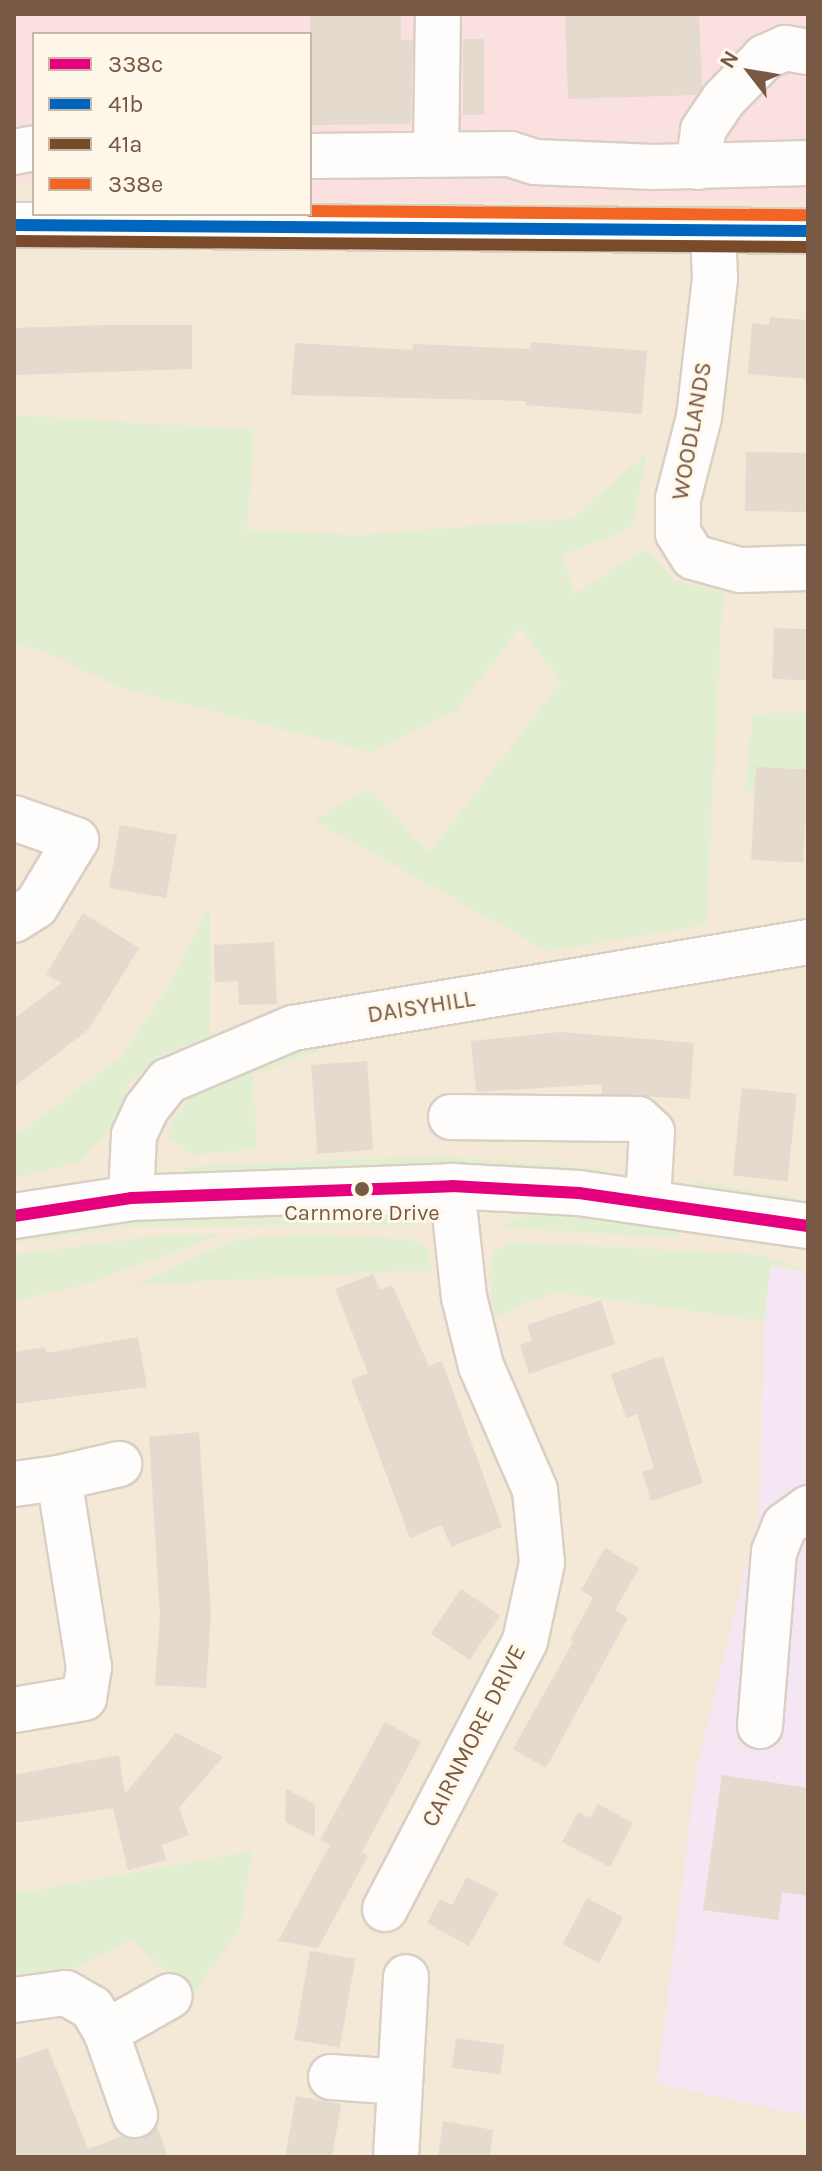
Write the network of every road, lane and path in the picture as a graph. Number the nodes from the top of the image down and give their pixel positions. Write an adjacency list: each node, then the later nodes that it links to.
1 (438, 14): 3 (street)
2 (808, 52): 6 (street)
3 (436, 153): 4 (street); 6 (street)
4 (312, 156)
5 (808, 163): 6 (street)
6 (698, 167)
7 (141, 220): 8 (street); 9 (street)
8 (14, 225)
9 (713, 231): 10 (street); 11 (street, WOODLANDS)
10 (808, 231)
11 (808, 568)
12 (14, 818): 13 (street)
13 (14, 920)
14 (808, 942): 17 (street, DAISYHILL)
15 (451, 1117): 18 (street)
16 (452, 1186): 17 (street); 18 (street); 27 (street, CAIRNMORE DRIVE)
17 (131, 1198): 19 (street)
18 (648, 1200): 20 (street)
19 (14, 1216)
20 (808, 1226)
21 (119, 1464): 22 (street)
22 (59, 1478): 23 (street); 25 (street)
23 (14, 1484)
24 (808, 1508): 26 (street)
25 (14, 1710)
26 (760, 1726)
27 (385, 1909)
28 (406, 1977): 33 (street)
29 (170, 1996): 31 (street)
30 (14, 2000): 31 (street)
31 (106, 2032): 34 (street)
32 (331, 2077): 33 (street)
33 (400, 2082): 35 (street)
34 (135, 2115)
35 (396, 2157)

